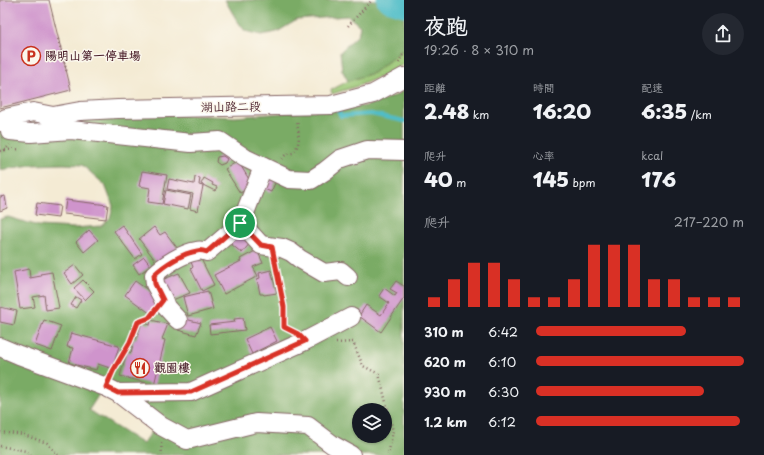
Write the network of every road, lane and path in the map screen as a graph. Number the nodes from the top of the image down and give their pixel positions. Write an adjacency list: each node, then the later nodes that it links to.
1 (372, 0): 2 (path)
2 (348, 26)
3 (58, 39): 4 (path)
4 (66, 73)
5 (404, 77): 6 (street, 湖山路二段)
6 (295, 106): 7 (street, 湖山路二段); 9 (path)
7 (3, 128): 9 (street)
8 (404, 151): 9 (street)
9 (268, 169): 10 (street)
10 (240, 223): 11 (street); 13 (street)
11 (272, 247): 12 (street); 16 (path)
12 (348, 278)
13 (163, 300): 15 (street); 19 (path)
14 (350, 317): 16 (street)
15 (178, 320)
16 (305, 341): 19 (street)
17 (331, 343): 25 (path)
18 (0, 346): 19 (street)
19 (112, 390): 24 (street)
20 (0, 432): 23 (path)
21 (0, 446): 22 (path)
22 (31, 455)
23 (58, 455)
24 (351, 455)
25 (388, 455)

